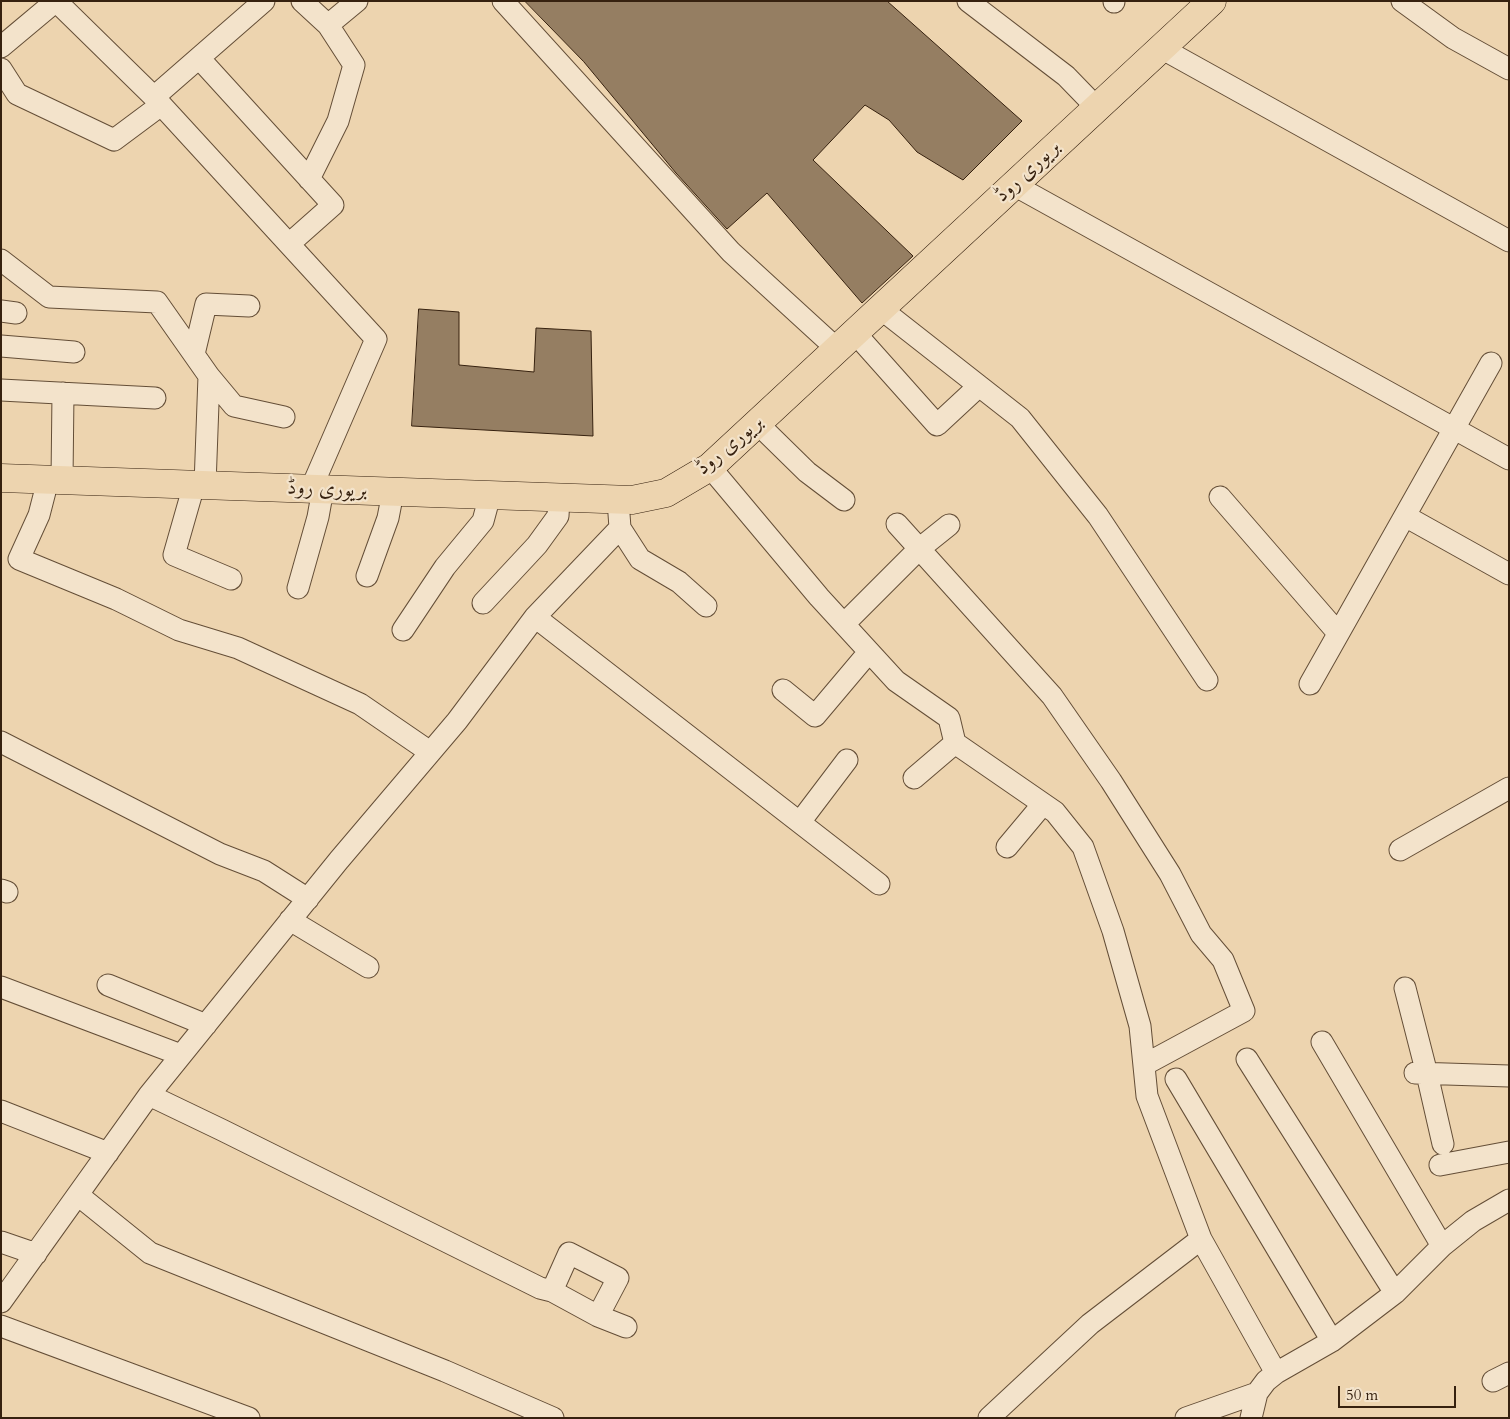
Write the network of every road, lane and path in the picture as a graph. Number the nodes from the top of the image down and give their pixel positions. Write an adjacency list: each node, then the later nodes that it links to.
1 (56, 1): 10 (street); 15 (street)
2 (264, 1): 12 (street)
3 (302, 1): 9 (street)
4 (357, 1): 9 (street)
5 (503, 1): 24 (street)
6 (968, 1): 16 (street)
7 (1402, 1): 14 (street)
8 (1202, 5): 11 (main road, بریوری روڈ)
9 (328, 25): 17 (street)
10 (1, 47)
11 (1161, 48): 16 (main road, بریوری روڈ); 19 (street)
12 (199, 58): 15 (street); 17 (street)
13 (1, 69): 15 (street)
14 (1509, 69)
15 (157, 101): 20 (street)
16 (1097, 108): 18 (main road, بریوری روڈ)
17 (309, 178): 20 (street)
18 (1014, 185): 23 (main road, بریوری روڈ); 36 (street)
19 (1509, 241)
20 (289, 244): 42 (street)
21 (1, 260): 27 (street)
22 (250, 306): 27 (street)
23 (880, 309): 24 (main road, بریوری روڈ); 30 (street)
24 (846, 341): 30 (street); 35 (main road, بریوری روڈ)
25 (1, 346): 26 (street)
26 (74, 352)
27 (194, 354): 29 (street)
28 (1491, 363): 36 (street)
29 (209, 376): 34 (street); 41 (street)
30 (979, 386): 65 (street)
31 (1, 390): 32 (street)
32 (64, 393): 33 (street); 40 (street)
33 (155, 398)
34 (284, 417)
35 (757, 423): 38 (main road, بریوری روڈ); 48 (street)
36 (1454, 429): 37 (street); 49 (street)
37 (1509, 459)
38 (710, 467): 47 (main road, بریوری روڈ); 61 (street)
39 (1, 478): 40 (main road, بریوری روڈ)
40 (55, 480): 41 (main road, بریوری روڈ); 70 (street)
41 (200, 485): 42 (main road, بریوری روڈ); 56 (street)
42 (317, 489): 43 (main road, بریوری روڈ); 57 (street)
43 (393, 492): 44 (main road, بریوری روڈ); 55 (street)
44 (490, 496): 46 (main road, بریوری روڈ); 62 (street)
45 (1220, 496): 63 (street)
46 (559, 498): 47 (main road, بریوری روڈ); 58 (street)
47 (618, 500): 52 (street)
48 (844, 500)
49 (1405, 516): 54 (street); 63 (street)
50 (897, 524): 53 (street)
51 (949, 525): 53 (street)
52 (620, 528): 59 (street); 60 (street)
53 (919, 549): 61 (street); 89 (street)
54 (1509, 574)
55 (367, 576)
56 (231, 579)
57 (298, 588)
58 (483, 603)
59 (706, 606)
60 (535, 617): 70 (street); 75 (street)
61 (844, 624): 64 (street)
62 (403, 630)
63 (1338, 633): 66 (street)
64 (869, 652): 67 (street); 69 (street)
65 (1207, 680)
66 (1310, 684)
67 (783, 690)
68 (1, 742): 79 (street)
69 (955, 743): 72 (street); 74 (street)
70 (430, 752): 79 (street)
71 (847, 760): 75 (street)
72 (914, 778)
73 (1509, 788): 77 (street)
74 (1043, 804): 76 (street); 89 (street)
75 (800, 822): 78 (street)
76 (1008, 847)
77 (1400, 850)
78 (879, 884)
79 (308, 899): 80 (street)
80 (290, 920): 81 (street); 85 (street)
81 (368, 968)
82 (108, 985): 85 (street)
83 (1, 986): 87 (street)
84 (1405, 988): 90 (street)
85 (206, 1025): 87 (street)
86 (1322, 1042): 101 (street)
87 (181, 1055): 93 (street)
88 (1247, 1059): 104 (street)
89 (1144, 1065): 99 (street)
90 (1420, 1073): 91 (street); 95 (street)
91 (1509, 1076)
92 (1176, 1079): 109 (street)
93 (149, 1095): 96 (street); 103 (street)
94 (1, 1111): 96 (street)
95 (1509, 1152)
96 (108, 1153): 97 (street)
97 (78, 1195): 102 (street); 112 (street)
98 (1509, 1200): 101 (street)
99 (1201, 1240): 110 (street); 113 (street)
100 (1, 1242): 102 (street)
101 (1442, 1246): 104 (street)
102 (36, 1254): 105 (street)
103 (552, 1291): 106 (street); 106 (street)
104 (1395, 1293): 109 (street)
105 (1, 1302)
106 (598, 1316): 108 (street)
107 (1, 1326): 111 (street)
108 (626, 1327)
109 (1332, 1341): 110 (street)
110 (1266, 1382): 114 (street); 115 (street)
111 (250, 1418)
112 (553, 1418)
113 (989, 1418)
114 (1186, 1418)
115 (1251, 1418)

